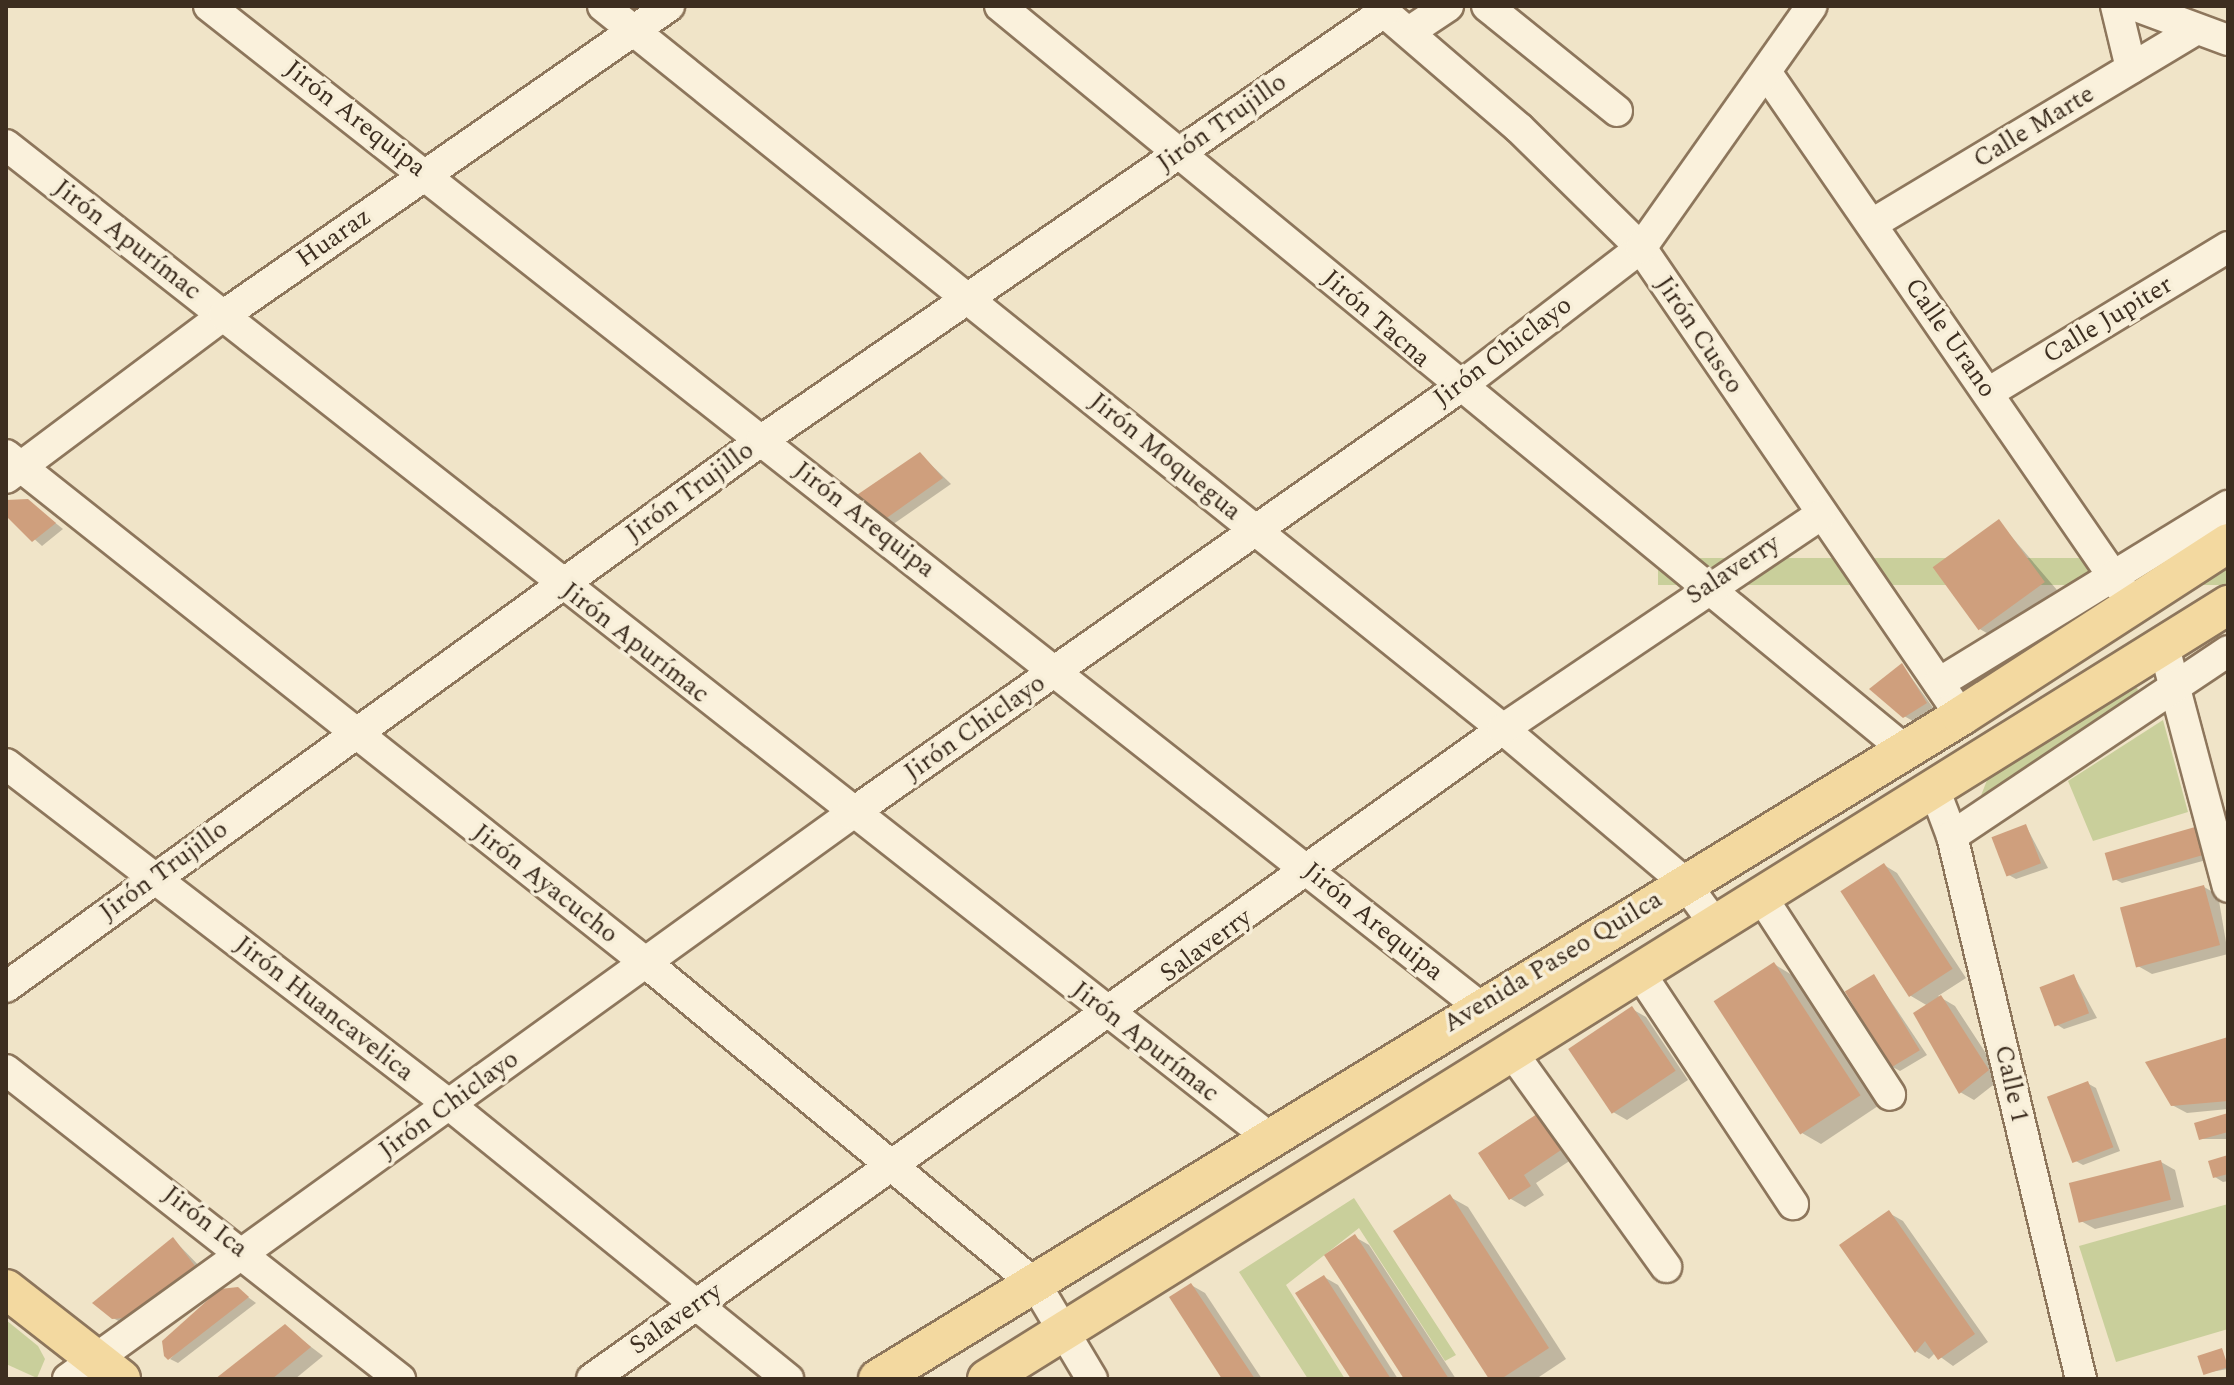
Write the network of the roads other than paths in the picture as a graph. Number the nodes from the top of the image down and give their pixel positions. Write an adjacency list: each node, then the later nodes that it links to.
1 (209, 6): 20 (street, Jirón Arequipa)
2 (603, 6): 12 (street, Jirón Moquegua)
3 (669, 6): 12 (street, Huaraz)
4 (1000, 6): 19 (street, Jirón Tacna)
5 (1448, 6): 13 (street)
6 (1487, 6): 17 (street)
7 (1812, 6): 16 (street, Jirón Chiclayo)
8 (2116, 6): 15 (street)
9 (2136, 6): 11 (street)
10 (1381, 9): 13 (street, Jirón Cusco); 19 (street, Jirón Trujillo)
11 (2196, 29): 14 (street); 15 (street, Calle Marte)
12 (634, 30): 20 (street, Huaraz); 24 (street, Jirón Moquegua)
13 (1409, 32): 23 (street, Jirón Cusco)
14 (2228, 40)
15 (2131, 68): 21 (street, Calle Marte)
16 (1766, 72): 21 (street, Calle Urano); 23 (street, Jirón Chiclayo)
17 (1617, 111)
18 (6, 145): 25 (street, Jirón Apurímac)
19 (1181, 150): 24 (street, Jirón Trujillo); 26 (street, Jirón Tacna)
20 (426, 174): 25 (street, Huaraz); 28 (street, Jirón Arequipa)
21 (1872, 224): 27 (street, Calle Urano)
22 (2228, 247): 27 (street, Calle Jupiter)
23 (1641, 248): 26 (street, Jirón Chiclayo); 31 (street, Jirón Cusco)
24 (973, 301): 28 (street, Jirón Trujillo); 32 (street, Jirón Moquegua)
25 (224, 315): 29 (street, Huaraz); 34 (street, Jirón Apurímac)
26 (1457, 389): 32 (street, Jirón Chiclayo); 35 (street, Jirón Tacna)
27 (1988, 393): 36 (street, Calle Urano)
28 (762, 440): 34 (street, Jirón Trujillo); 39 (street, Jirón Arequipa)
29 (11, 466): 44 (street, Jirón Ayacucho)
30 (2228, 506): 36 (street)
31 (1820, 515): 35 (street, Salaverry); 40 (street, Jirón Cusco)
32 (1252, 528): 39 (street, Jirón Chiclayo); 43 (street, Jirón Moquegua)
33 (2228, 543): 36 (main road, Avenida Paseo Quilca)
34 (562, 585): 44 (street, Jirón Trujillo); 48 (street, Jirón Apurímac)
35 (1708, 586): 43 (street, Salaverry); 45 (street, Jirón Tacna)
36 (2124, 590): 40 (street); 42 (main road, Avenida Paseo Quilca)
37 (2221, 632): 38 (main road, Avenida Paseo Quilca); 41 (street, Avenida Paseo Quilca)
38 (2164, 647): 41 (street); 47 (main road, Avenida Paseo Quilca)
39 (1057, 671): 48 (street, Jirón Chiclayo); 50 (street, Jirón Arequipa)
40 (1939, 683): 42 (street, Jirón Cusco)
41 (2176, 689): 49 (street, Avenida Paseo Quilca); 53 (street)
42 (1961, 716): 45 (main road, Avenida Paseo Quilca)
43 (1503, 729): 50 (street, Salaverry); 52 (street, Jirón Moquegua)
44 (354, 737): 51 (street, Jirón Trujillo); 56 (street, Jirón Ayacucho)
45 (1905, 750): 52 (main road, Avenida Paseo Quilca)
46 (6, 764): 51 (street, Jirón Huancavelica)
47 (1935, 791): 49 (street, Calle 1); 54 (main road, Avenida Paseo Quilca)
48 (851, 814): 56 (street, Jirón Chiclayo); 60 (street, Jirón Apurímac)
49 (1952, 836): 81 (street, Calle 1)
50 (1309, 871): 59 (street, Jirón Arequipa); 60 (street, Salaverry)
51 (152, 877): 58 (street, Jirón Trujillo); 64 (street, Jirón Huancavelica)
52 (1684, 882): 55 (street, Jirón Moquegua); 59 (main road, Avenida Paseo Quilca)
53 (2228, 887)
54 (1761, 896): 55 (main road, Avenida Paseo Quilca); 63 (street)
55 (1714, 923): 57 (main road, Avenida Paseo Quilca)
56 (645, 962): 64 (street, Jirón Chiclayo); 66 (street, Jirón Ayacucho)
57 (1638, 970): 61 (main road, Avenida Paseo Quilca); 67 (street)
58 (6, 987)
59 (1480, 1007): 65 (main road, Avenida Paseo Quilca)
60 (1110, 1016): 65 (street, Jirón Apurímac); 66 (street, Salaverry)
61 (1511, 1051): 69 (street); 73 (main road, Avenida Paseo Quilca)
62 (6, 1070): 68 (street, Jirón Ica)
63 (1890, 1095)
64 (451, 1106): 68 (street, Jirón Chiclayo); 72 (street, Jirón Huancavelica)
65 (1267, 1136): 70 (main road, Avenida Paseo Quilca)
66 (892, 1166): 70 (street, Jirón Ayacucho); 72 (street, Salaverry)
67 (1793, 1204)
68 (241, 1250): 74 (street, Jirón Chiclayo); 76 (street, Jirón Ica)
69 (1666, 1267)
70 (1036, 1285): 73 (street, Jirón Ayacucho); 79 (main road, Avenida Paseo Quilca)
71 (6, 1289): 74 (main road)
72 (698, 1304): 77 (street, Salaverry); 78 (street, Jirón Huancavelica)
73 (1066, 1331): 75 (main road, Avenida Paseo Quilca); 80 (street, Jirón Ayacucho)
74 (95, 1372)
75 (996, 1376)
76 (400, 1379)
77 (592, 1379)
78 (788, 1379)
79 (878, 1379)
80 (1092, 1379)
81 (2081, 1379)

